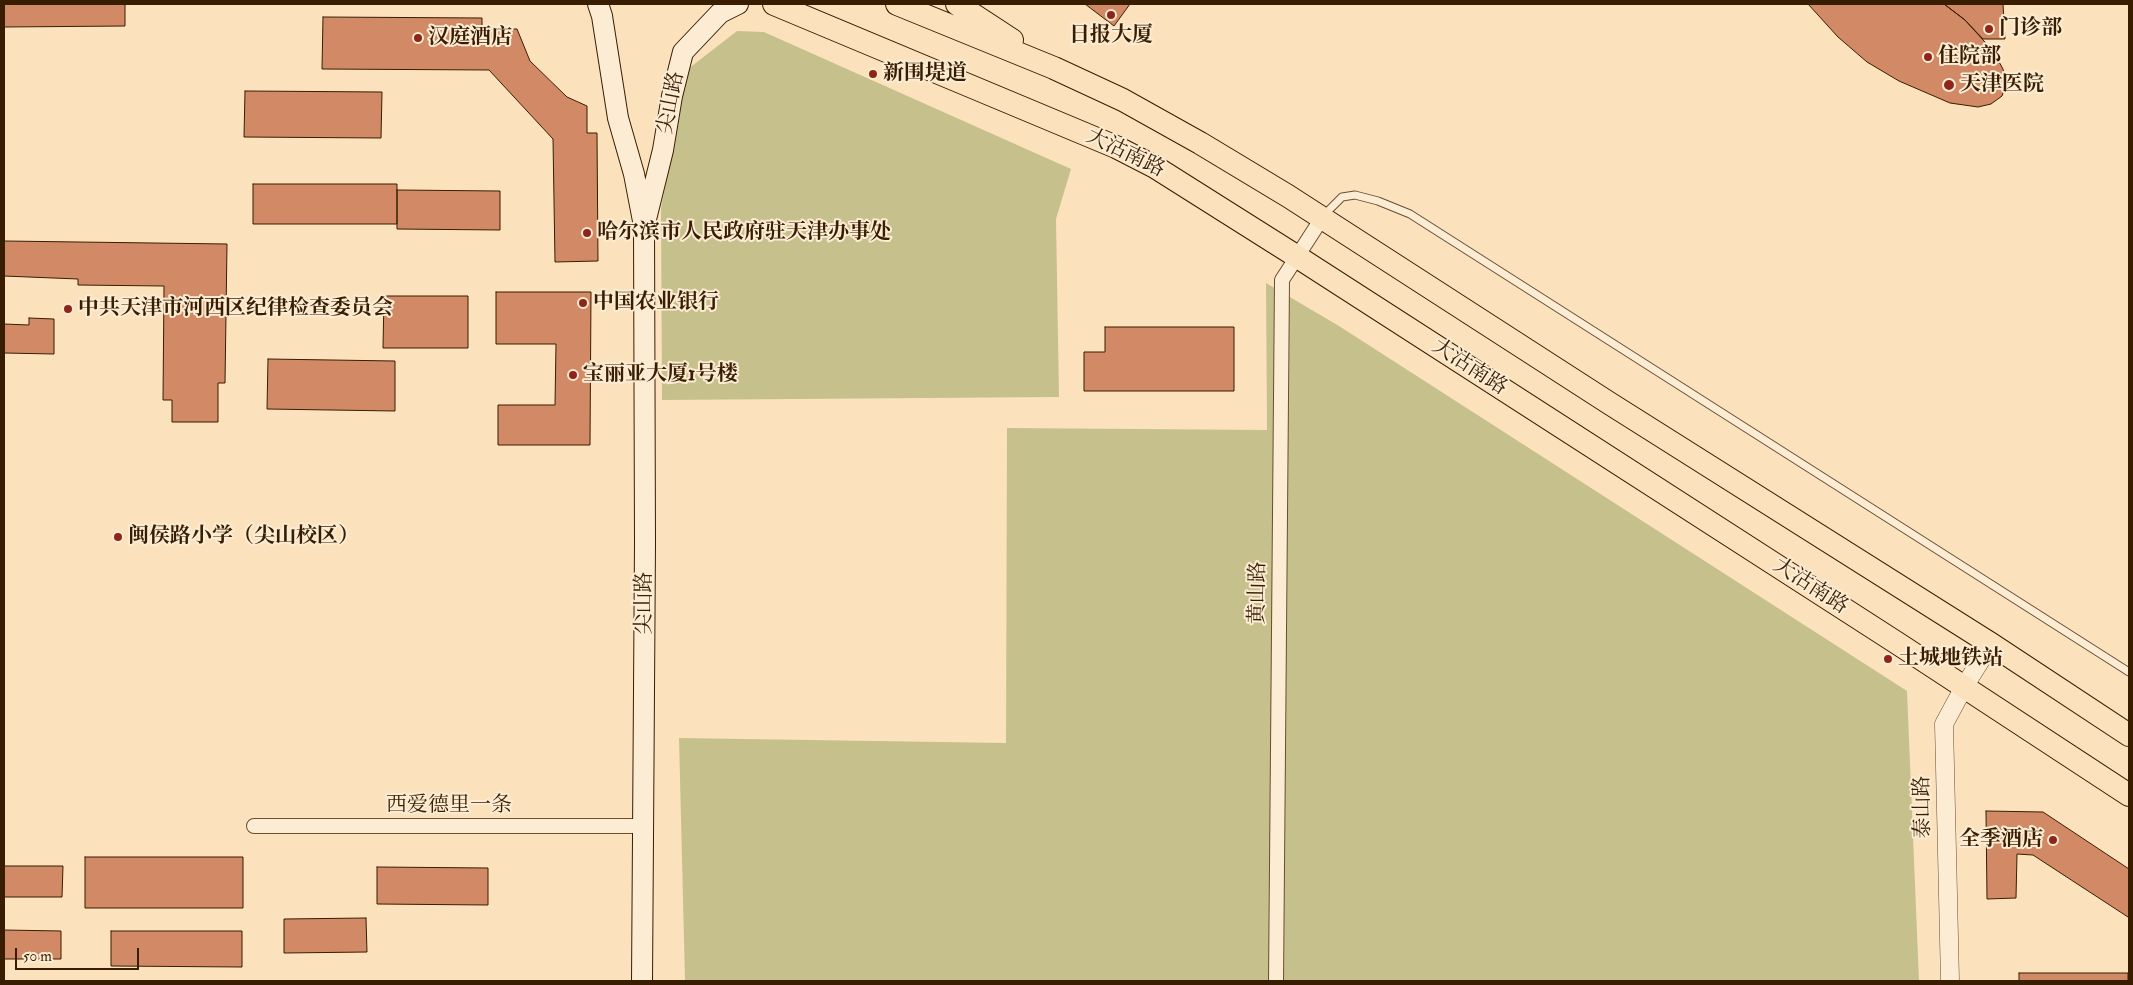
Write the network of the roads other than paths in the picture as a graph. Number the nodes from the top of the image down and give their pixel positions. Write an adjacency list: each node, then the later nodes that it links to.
1 (598, 4): 8 (main road, 尖山路)
2 (738, 4): 8 (main road, 尖山路)
3 (774, 4): 9 (main road, 大沽南路)
4 (897, 4): 6 (main road, 大沽南路)
5 (957, 4): 6 (main road)
6 (1054, 68): 7 (main road, 大沽南路)
7 (1322, 218): 9 (street, 黄山路); 10 (main road, 大沽南路); 11 (lane)
8 (644, 226): 16 (main road, 尖山路)
9 (1296, 256): 12 (main road, 大沽南路); 18 (street, 黄山路)
10 (1991, 644): 12 (street, 泰山路); 13 (main road, 大沽南路)
11 (2129, 672)
12 (1964, 687): 14 (main road, 大沽南路); 19 (street, 泰山路)
13 (2129, 735)
14 (2129, 796)
15 (254, 826): 16 (street, 西爱德里一条)
16 (643, 826): 17 (main road, 尖山路)
17 (642, 981)
18 (1276, 981)
19 (1950, 981)

